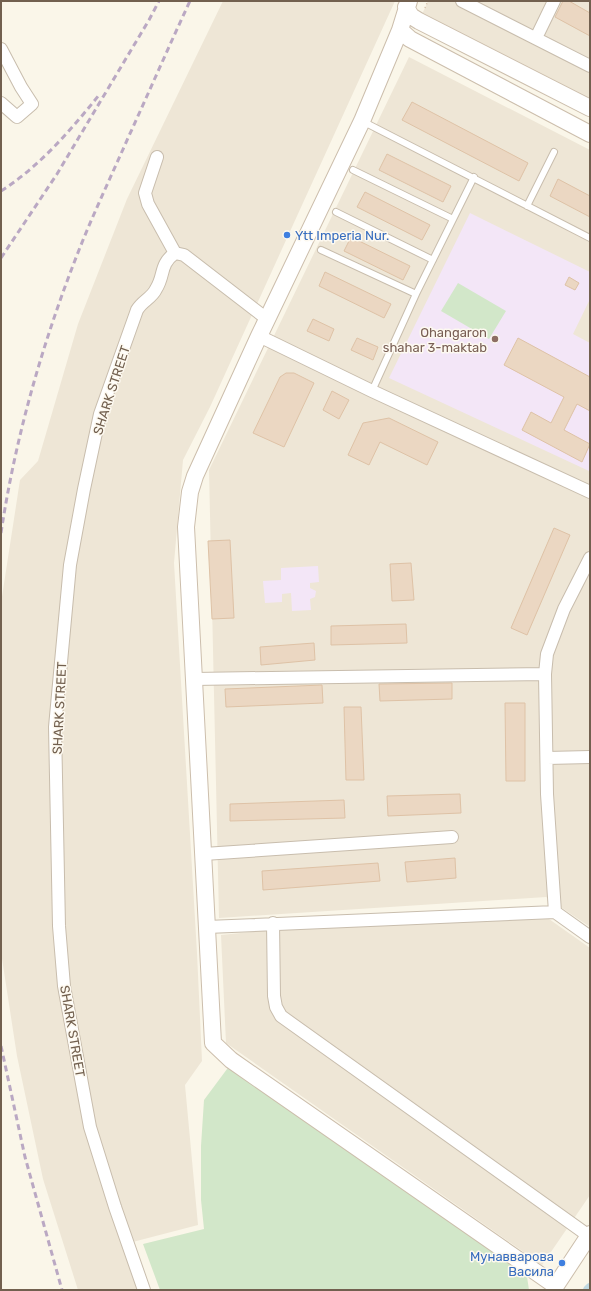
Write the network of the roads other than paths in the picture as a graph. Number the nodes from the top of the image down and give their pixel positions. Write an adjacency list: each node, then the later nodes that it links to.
1 (462, 1): 6 (street)
2 (554, 1): 6 (street)
3 (407, 4): 4 (main road); 5 (main road)
4 (419, 21): 5 (main road); 10 (main road)
5 (405, 35): 11 (main road); 12 (main road)
6 (536, 38): 8 (street)
7 (1, 49): 9 (street)
8 (590, 66)
9 (1, 103)
10 (590, 108)
11 (362, 120): 16 (lane); 25 (main road)
12 (590, 134)
13 (554, 152): 17 (lane)
14 (157, 157): 22 (street)
15 (353, 170): 19 (lane)
16 (474, 177): 17 (lane); 19 (lane)
17 (527, 206): 20 (lane)
18 (336, 212): 23 (lane)
19 (452, 219): 23 (lane)
20 (590, 238)
21 (321, 250): 24 (lane)
22 (175, 253): 25 (street); 42 (street, SHARK STREET)
23 (433, 260): 24 (lane)
24 (416, 294): 27 (lane)
25 (267, 319): 26 (main road)
26 (259, 336): 27 (street); 31 (main road)
27 (372, 391): 28 (street)
28 (590, 492)
29 (590, 558): 30 (street)
30 (545, 674): 31 (street); 33 (street)
31 (194, 679): 35 (main road)
32 (590, 757): 33 (street)
33 (547, 758): 36 (street)
34 (452, 837): 35 (street)
35 (204, 854): 38 (main road)
36 (555, 912): 37 (street); 39 (street)
37 (273, 923): 38 (street); 40 (street)
38 (207, 927): 41 (main road)
39 (590, 937)
40 (590, 1235): 41 (main road)
41 (557, 1289)
42 (144, 1290)

